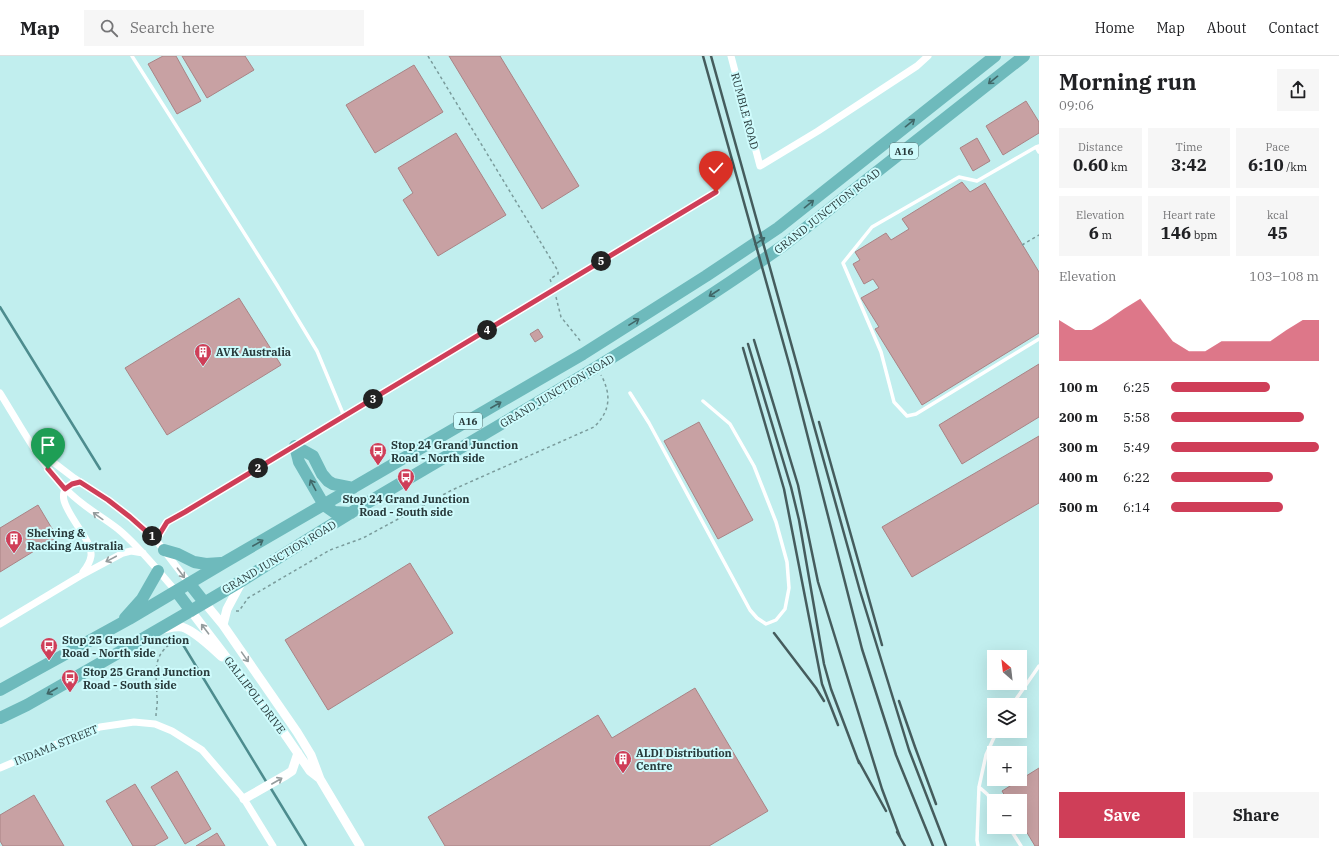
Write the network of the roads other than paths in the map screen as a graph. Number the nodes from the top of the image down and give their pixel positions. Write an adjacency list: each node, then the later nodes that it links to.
1 (132, 56): 15 (lane)
2 (730, 56): 3 (street, RUMBLE ROAD)
3 (928, 56)
4 (983, 56): 7 (highway)
5 (994, 56): 7 (highway, GRAND JUNCTION ROAD / A16)
6 (1024, 56): 22 (highway, GRAND JUNCTION ROAD / A16, one-way to 22)
7 (954, 88): 19 (highway, GRAND JUNCTION ROAD / A16, one-way to 7)
8 (1038, 147): 9 (lane); 11 (lane)
9 (1039, 152)
10 (716, 192): 15 (street)
11 (1039, 339)
12 (0, 393): 16 (street)
13 (630, 393): 14 (lane)
14 (703, 401)
15 (344, 416): 17 (street)
16 (20, 424): 18 (street); 20 (street)
17 (295, 446): 19 (highway); 21 (highway, one-way to 17); 23 (street)
18 (80, 482): 20 (street); 23 (street)
19 (353, 488): 21 (highway, GRAND JUNCTION ROAD / A16)
20 (65, 489): 25 (street, one-way to 20); 28 (street)
21 (324, 505): 22 (highway); 26 (highway, GRAND JUNCTION ROAD / A16, one-way to 21)
22 (351, 513): 29 (highway, GRAND JUNCTION ROAD / A16)
23 (156, 540): 24 (street)
24 (164, 550): 26 (highway); 30 (street, one-way to 30)
25 (143, 553): 27 (street); 28 (street, one-way to 28)
26 (224, 562): 30 (highway, GRAND JUNCTION ROAD / A16)
27 (158, 571): 31 (street); 36 (highway)
28 (80, 576): 34 (street)
29 (243, 580): 32 (highway, GRAND JUNCTION ROAD / A16); 35 (street)
30 (189, 583): 31 (highway, GRAND JUNCTION ROAD / A16); 32 (highway)
31 (176, 591): 33 (highway); 36 (highway, GRAND JUNCTION ROAD / A16)
32 (204, 602): 33 (highway, GRAND JUNCTION ROAD / A16); 35 (street, GALLIPOLI DRIVE)
33 (191, 610): 37 (highway, GRAND JUNCTION ROAD / A16); 39 (street, GALLIPOLI DRIVE, one-way to 33)
34 (0, 624)
35 (223, 625): 46 (street, GALLIPOLI DRIVE, one-way to 46)
36 (117, 626): 40 (highway, GRAND JUNCTION ROAD / A16)
37 (159, 630): 39 (street); 42 (highway, GRAND JUNCTION ROAD / A16, one-way to 42)
38 (1039, 666): 41 (lane)
39 (237, 670): 44 (street, GALLIPOLI DRIVE)
40 (0, 690)
41 (1017, 698)
42 (0, 718)
43 (994, 738): 47 (lane)
44 (298, 753): 46 (street, GALLIPOLI DRIVE); 49 (street, one-way to 44)
45 (0, 768): 49 (street, INDAMA STREET)
46 (320, 779): 52 (street, GALLIPOLI DRIVE)
47 (979, 788): 48 (lane); 53 (lane)
48 (987, 794)
49 (244, 799): 51 (street, INDAMA STREET)
50 (1013, 834): 54 (lane)
51 (273, 846)
52 (360, 846)
53 (978, 846)
54 (1021, 846)

